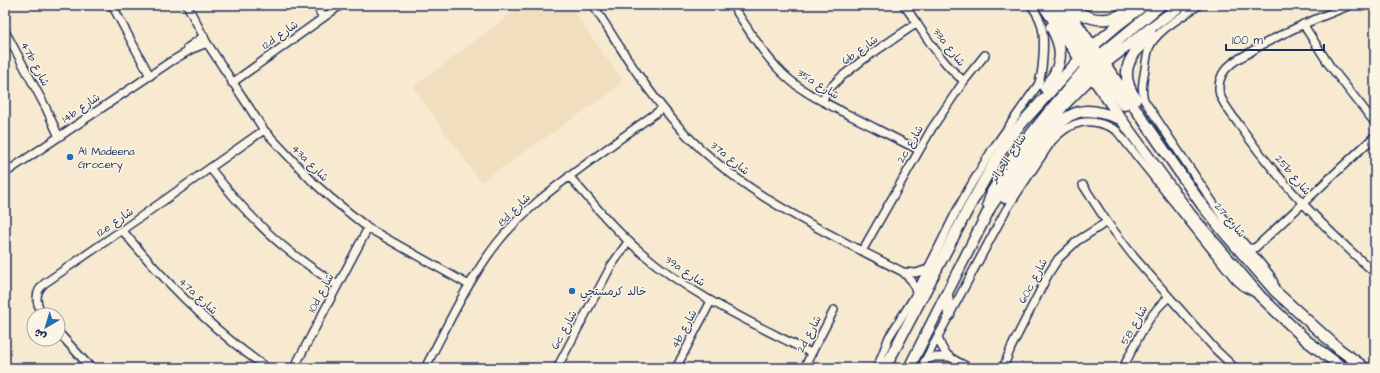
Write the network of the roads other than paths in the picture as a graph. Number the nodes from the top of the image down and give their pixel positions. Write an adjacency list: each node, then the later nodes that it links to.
1 (112, 5): 27 (street)
2 (187, 5): 24 (street, 43a شارع)
3 (316, 5): 20 (street)
4 (341, 5): 20 (street, 12d شارع)
5 (593, 5): 31 (street, 37a شارع)
6 (904, 5): 21 (street, 33a شارع)
7 (1031, 5): 49 (street)
8 (1036, 5): 34 (main road)
9 (1043, 5): 26 (main road)
10 (1052, 5): 26 (main road)
11 (1064, 5): 26 (main road)
12 (1070, 5): 13 (main road)
13 (1133, 5)
14 (1144, 5): 26 (main road, شارع الجزائر)
15 (1161, 5): 26 (main road)
16 (1183, 5): 26 (main road, شارع الجزائر); 45 (main road)
17 (1199, 5): 54 (street)
18 (1351, 5): 22 (street)
19 (736, 6): 30 (street, 35a شارع)
20 (323, 18): 29 (street, 12d شارع)
21 (917, 23): 28 (street, 33a شارع); 30 (street, 6b شارع)
22 (1303, 24): 33 (street); 44 (street, 25b شارع)
23 (5, 31): 36 (street, 47b شارع)
24 (206, 40): 27 (street, 14b شارع); 29 (street, 43a شارع)
25 (985, 55): 28 (street, 2c شارع)
26 (1092, 61): 32 (main road); 34 (main road, شارع الجزائر); 45 (main road, شارع 27); 46 (main road, شارع الجزائر)
27 (152, 74): 36 (street, 14b شارع)
28 (964, 81): 38 (street, 2c شارع)
29 (232, 82): 35 (street, 43a شارع)
30 (823, 101): 38 (street, 35a شارع)
31 (663, 108): 41 (street, 8d شارع); 57 (street, 37a شارع)
32 (1121, 119): 43 (main road); 46 (main road)
33 (1375, 123)
34 (1020, 125): 47 (main road, شارع الجزائر)
35 (264, 130): 39 (street, 12e شارع); 51 (street, 43a شارع)
36 (62, 135): 40 (street, 14b شارع)
37 (1375, 136): 44 (street)
38 (918, 150): 57 (street, 2c شارع)
39 (210, 168): 52 (street, 12e شارع); 61 (street)
40 (5, 173)
41 (569, 176): 55 (street, 39a شارع); 62 (street, 8d شارع)
42 (1083, 185): 50 (street)
43 (1178, 198): 48 (main road); 66 (main road)
44 (1303, 204): 56 (street); 60 (street, 25b شارع)
45 (1202, 205): 53 (main road, شارع 27)
46 (990, 208): 65 (main road, شارع الجزائر)
47 (968, 209): 49 (main road); 86 (main road, شارع الجزائر)
48 (1180, 210): 66 (street); 71 (street)
49 (955, 214): 58 (street)
50 (1108, 222): 67 (street); 74 (street, 60c شارع)
51 (368, 228): 61 (street, 10d شارع); 62 (street, 43a شارع)
52 (122, 230): 69 (street, 12e شارع); 79 (street, 47a شارع)
53 (1228, 238): 54 (main road); 63 (main road, شارع 27)
54 (1240, 239): 56 (street)
55 (628, 242): 68 (street, 39a شارع); 82 (street, 6c شارع)
56 (1247, 248): 63 (street)
57 (862, 251): 59 (street, 37a شارع)
58 (928, 269): 59 (street); 64 (street)
59 (903, 272): 64 (street, 37a شارع)
60 (1375, 273)
61 (337, 285): 80 (street, 10d شارع)
62 (469, 285): 81 (street, 8d شارع)
63 (1275, 291): 95 (main road, شارع 27)
64 (916, 292): 85 (street)
65 (947, 294): 71 (main road); 87 (main road, شارع الجزائر)
66 (1260, 296): 94 (main road)
67 (1169, 297): 92 (street, شارع 58); 93 (street)
68 (711, 301): 75 (street, 39a شارع); 83 (street, 4b شارع)
69 (39, 307)
70 (834, 310): 75 (street, 2d شارع)
71 (949, 315): 72 (street)
72 (938, 336): 76 (street); 77 (street)
73 (66, 341): 78 (street)
74 (1010, 348): 90 (street, 60c شارع); 91 (street, 60c شارع)
75 (811, 353): 84 (street, 2d شارع)
76 (949, 357): 77 (street); 89 (street)
77 (925, 361): 88 (street)
78 (91, 368)
79 (267, 368)
80 (294, 368)
81 (425, 368)
82 (557, 368)
83 (676, 368)
84 (804, 368)
85 (876, 368)
86 (885, 368)
87 (909, 368)
88 (921, 368)
89 (970, 368)
90 (997, 368)
91 (1002, 368)
92 (1124, 368)
93 (1235, 368)
94 (1343, 368)
95 (1365, 368)

